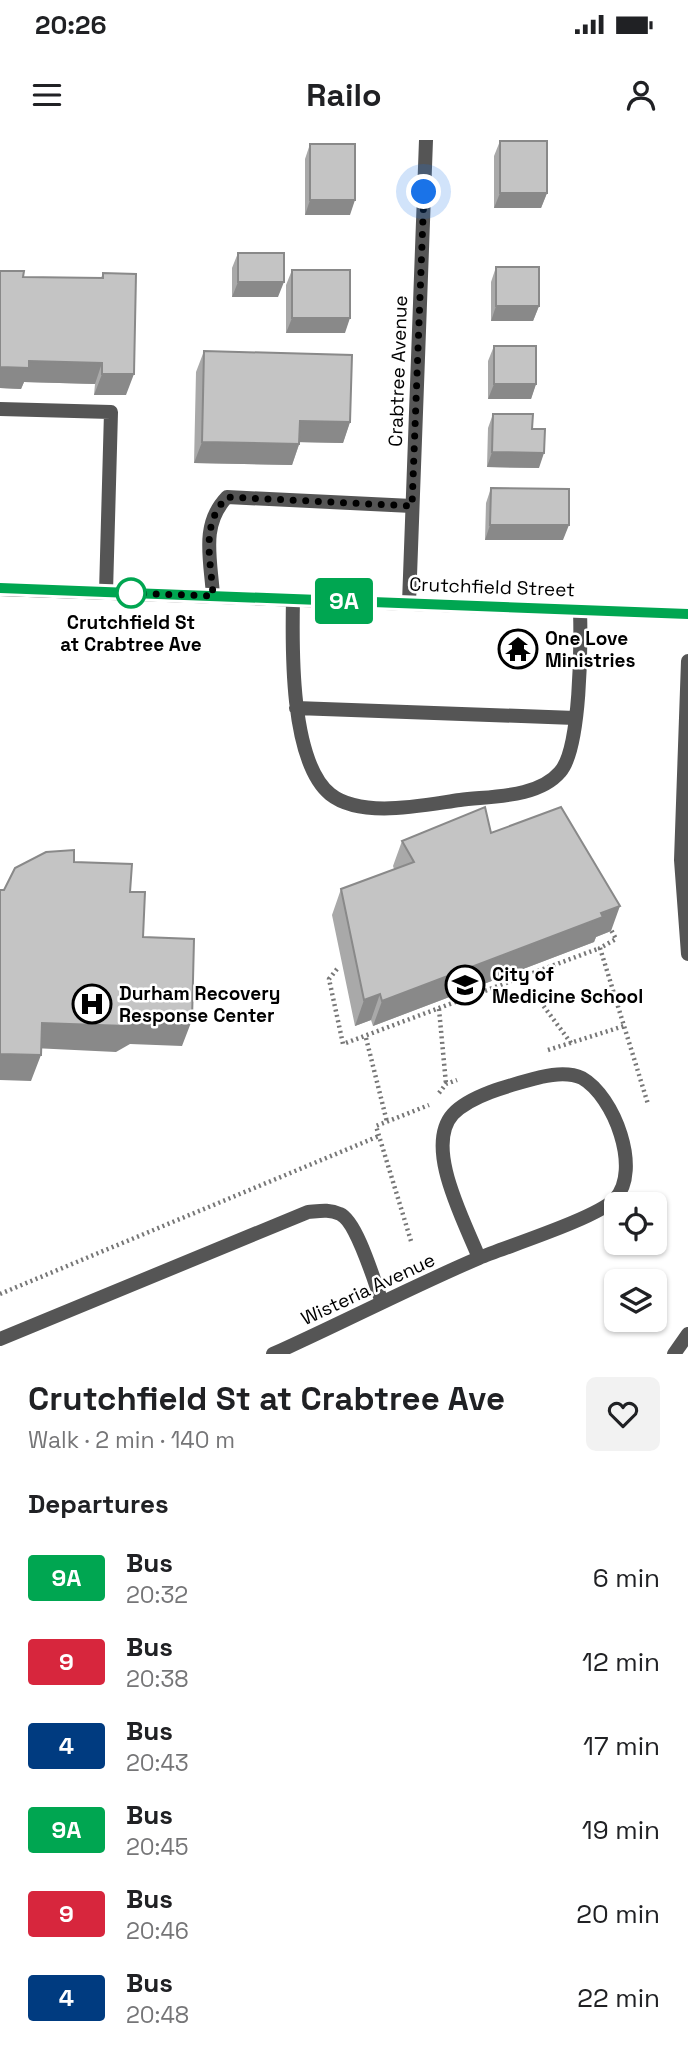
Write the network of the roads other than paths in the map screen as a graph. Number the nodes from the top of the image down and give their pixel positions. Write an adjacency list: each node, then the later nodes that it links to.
1 (426, 140): 3 (street, Crabtree Avenue)
2 (0, 409): 5 (street)
3 (412, 506): 6 (street); 8 (street, Crabtree Avenue)
4 (0, 589): 5 (street, Crutchfield Street)
5 (106, 592): 6 (street, Crutchfield Street)
6 (213, 596): 7 (street, Crutchfield Street)
7 (293, 599): 8 (street, Crutchfield Street); 12 (street)
8 (409, 603): 9 (street, Crutchfield Street)
9 (580, 610): 10 (street, Crutchfield Street); 13 (street)
10 (688, 614)
11 (688, 661): 14 (street)
12 (296, 708): 13 (street); 13 (street)
13 (575, 718)
14 (685, 861): 15 (street)
15 (688, 954)
16 (479, 1258): 16 (street, Wisteria Avenue); 17 (street, Wisteria Avenue)
17 (382, 1302): 19 (street); 20 (street, Wisteria Avenue)
18 (688, 1334): 21 (street)
19 (0, 1339)
20 (273, 1354)
21 (674, 1354)

